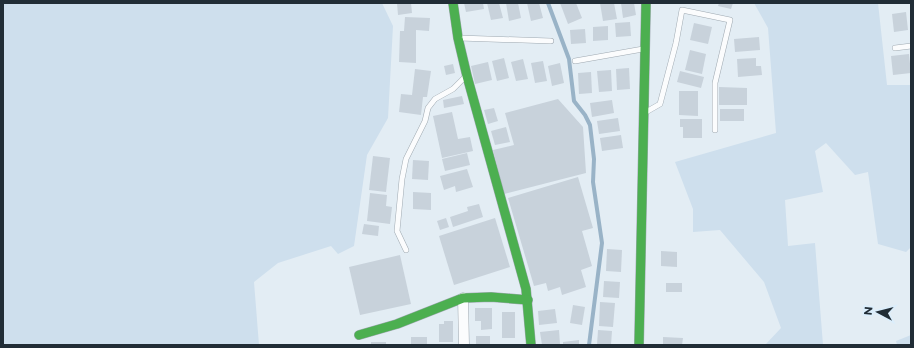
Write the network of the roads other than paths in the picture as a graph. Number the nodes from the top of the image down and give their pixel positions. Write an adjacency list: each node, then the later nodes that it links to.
1 (453, 3): 3 (street)
2 (646, 3): 7 (street)
3 (458, 38): 4 (lane); 9 (street)
4 (551, 41)
5 (911, 46): 6 (lane)
6 (895, 48)
7 (645, 49): 8 (lane); 10 (street)
8 (575, 61)
9 (466, 76): 12 (lane); 14 (street)
10 (644, 114): 11 (lane); 18 (street)
11 (715, 130)
12 (406, 250)
13 (463, 298): 14 (street); 15 (street); 16 (street)
14 (528, 300): 17 (street)
15 (359, 335)
16 (464, 345)
17 (531, 345)
18 (639, 345)

